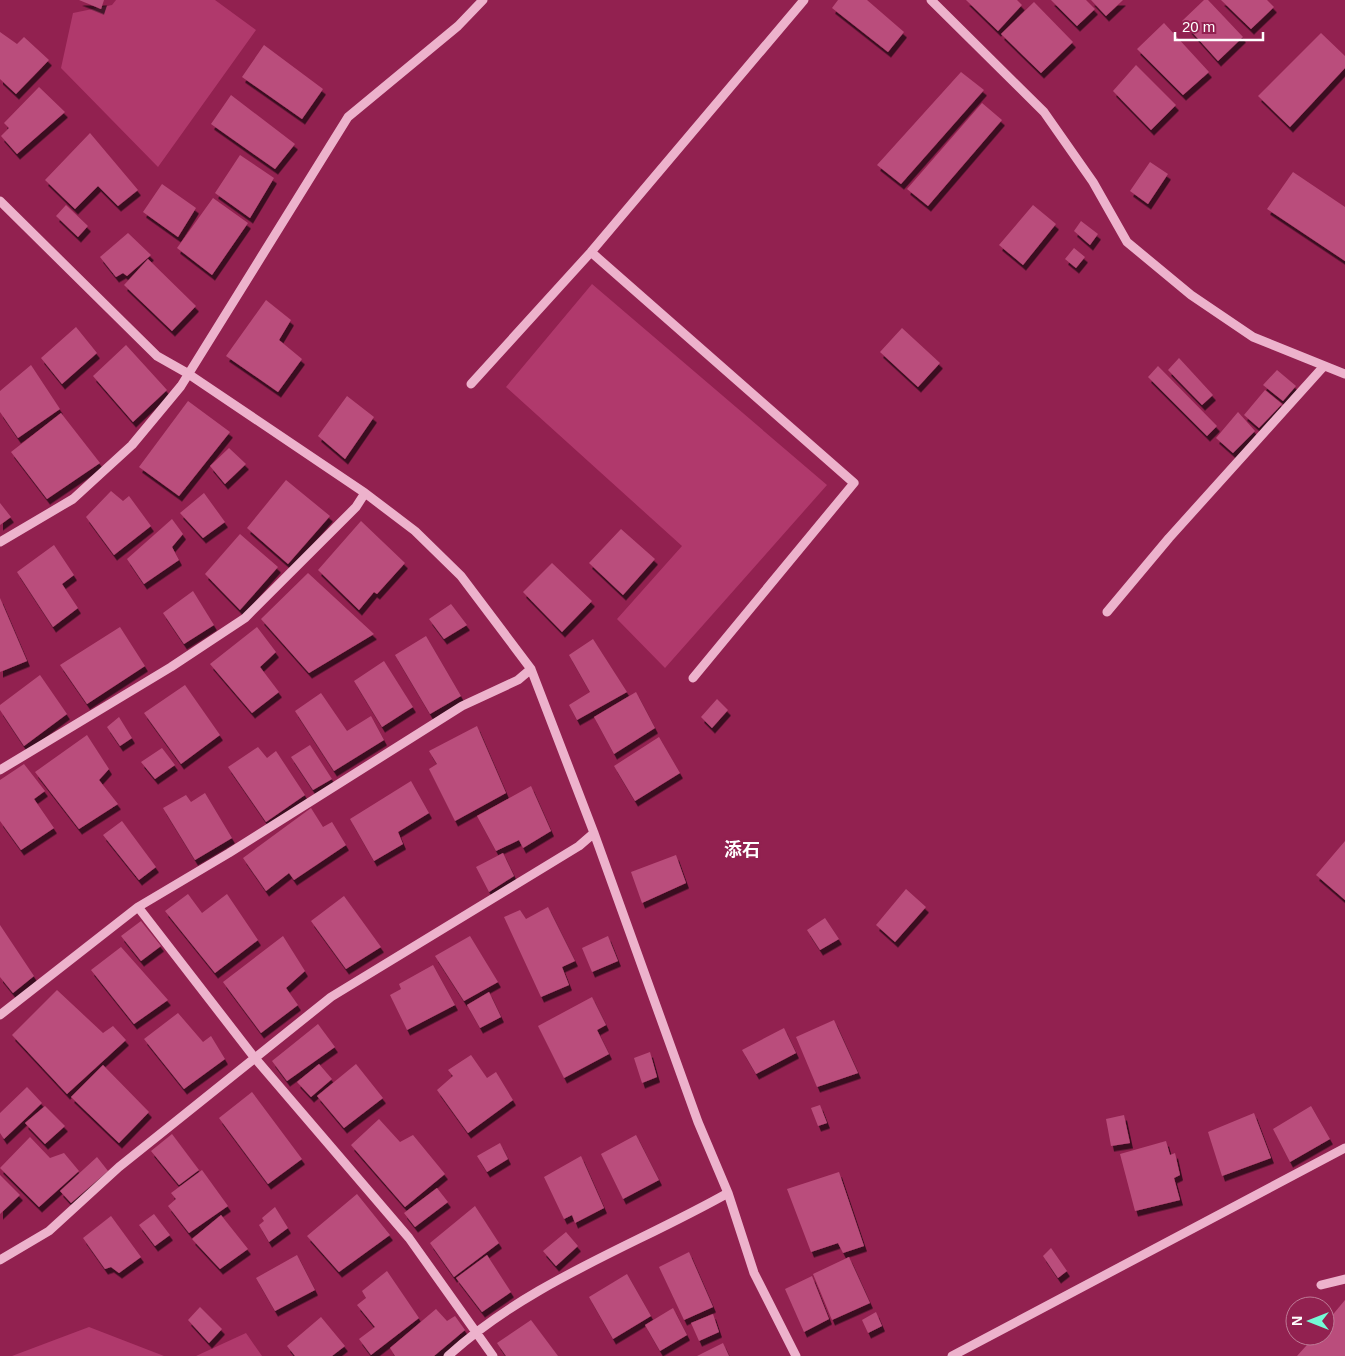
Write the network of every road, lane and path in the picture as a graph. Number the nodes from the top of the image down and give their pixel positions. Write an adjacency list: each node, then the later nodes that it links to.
1 (484, 0): 7 (street)
2 (804, 0): 5 (street)
3 (931, 0): 6 (street)
4 (0, 201): 7 (street)
5 (591, 252): 9 (street); 14 (street)
6 (1324, 366): 8 (street); 12 (street)
7 (187, 374): 10 (street); 11 (street)
8 (1345, 374)
9 (471, 384)
10 (365, 493): 13 (street); 15 (street)
11 (0, 542)
12 (1107, 612)
13 (531, 669): 16 (street); 17 (street)
14 (693, 678)
15 (0, 770)
16 (594, 833): 19 (street); 21 (street)
17 (138, 907): 18 (street); 19 (street)
18 (0, 1015)
19 (254, 1057): 22 (street); 25 (street)
20 (1345, 1148): 29 (street)
21 (728, 1193): 25 (street); 28 (street)
22 (0, 1260)
23 (1345, 1279): 24 (street)
24 (1321, 1286)
25 (475, 1331): 26 (street); 27 (street)
26 (448, 1356)
27 (493, 1356)
28 (796, 1356)
29 (952, 1356)

